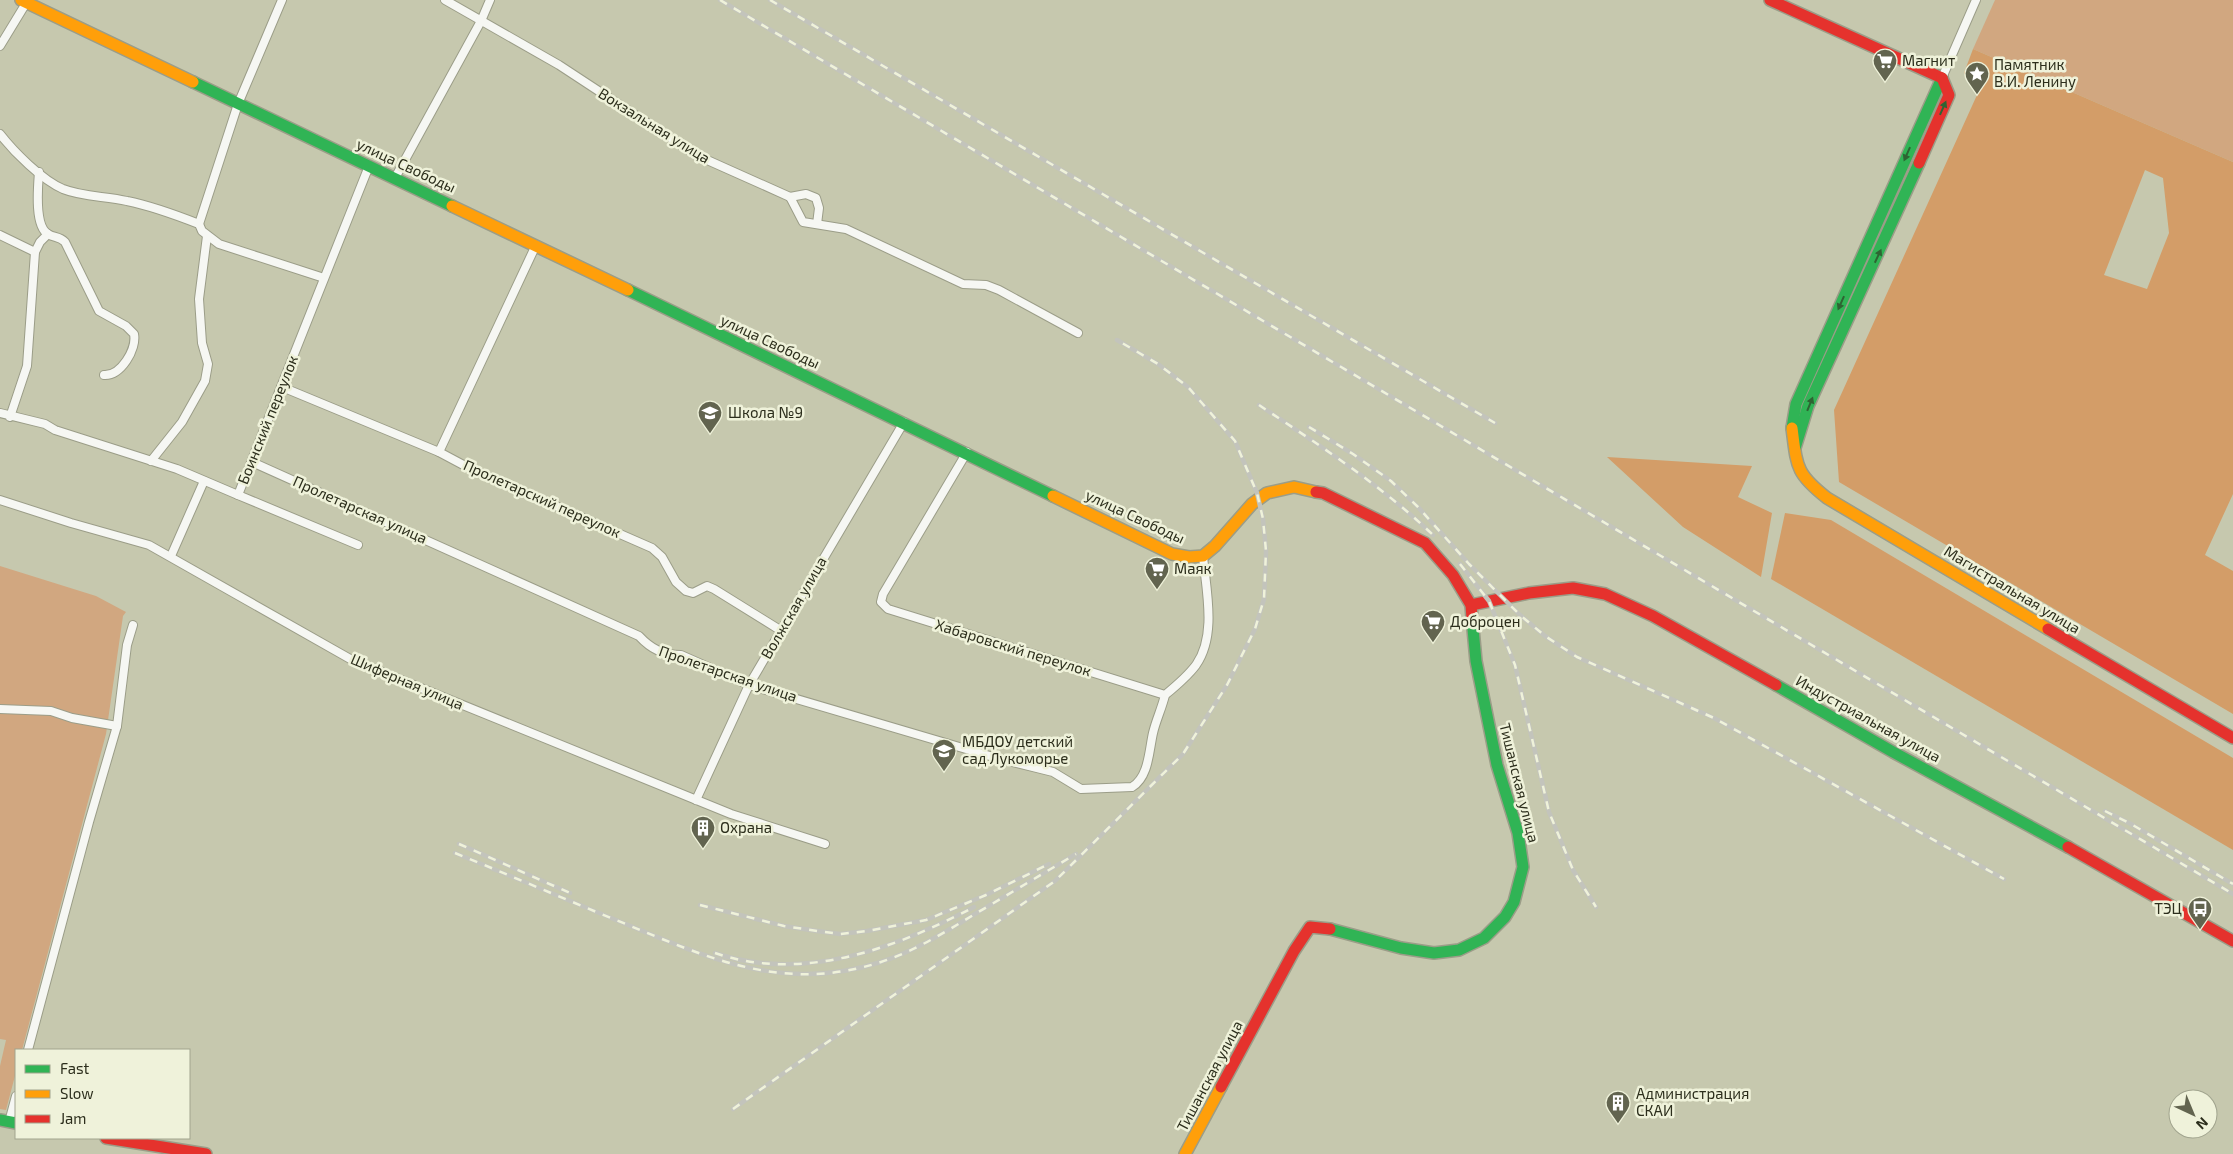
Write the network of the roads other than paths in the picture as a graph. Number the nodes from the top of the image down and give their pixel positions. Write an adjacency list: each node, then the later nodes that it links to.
1 (282, 0): 10 (street)
2 (445, 0): 7 (street, Вокзальная улица)
3 (490, 0): 7 (street)
4 (1770, 0): 9 (street)
5 (1976, 0): 9 (street)
6 (25, 1): 8 (street); 10 (street, улица Свободы)
7 (481, 21): 14 (street); 15 (street, Вокзальная улица)
8 (0, 46)
9 (1942, 78): 47 (street, Магистральная улица)
10 (238, 104): 12 (street, улица Свободы); 16 (street)
11 (0, 134): 13 (street)
12 (369, 166): 14 (street, улица Свободы); 23 (street, Боинский переулок)
13 (39, 172): 16 (street); 18 (street)
14 (395, 178): 21 (street, улица Свободы)
15 (790, 197): 17 (street); 17 (street)
16 (200, 224): 20 (street)
17 (817, 224): 24 (street)
18 (48, 234): 22 (street); 25 (street)
19 (0, 235): 22 (street)
20 (206, 236): 23 (street); 32 (street)
21 (536, 245): 29 (street, улица Свободы); 30 (street)
22 (35, 252): 28 (street)
23 (324, 278): 26 (street, Боинский переулок)
24 (1078, 333)
25 (104, 375)
26 (282, 388): 30 (street, Пролетарский переулок); 33 (street, Боинский переулок)
27 (0, 413): 28 (street, Боинский переулок)
28 (10, 416): 32 (street, Боинский переулок)
29 (904, 422): 31 (street, улица Свободы); 42 (street, Волжская улица)
30 (439, 452): 42 (street, Пролетарский переулок)
31 (967, 452): 39 (street, улица Свободы); 44 (street, Хабаровский переулок)
32 (152, 462): 34 (street, Боинский переулок)
33 (252, 462): 35 (street, Боинский переулок); 43 (street, Пролетарская улица)
34 (204, 481): 35 (street, Боинский переулок); 38 (street)
35 (238, 495): 37 (street)
36 (0, 500): 38 (street, Шиферная улица)
37 (358, 545)
38 (171, 556): 48 (street, Шиферная улица)
39 (1203, 556): 40 (street); 44 (street)
40 (1472, 605): 50 (street, Индустриальная улица); 57 (street, Тишанская улица)
41 (133, 625): 46 (street)
42 (780, 630): 43 (street, Волжская улица)
43 (749, 685): 44 (street, Пролетарская улица); 48 (street, Волжская улица)
44 (1165, 695)
45 (0, 709): 46 (street)
46 (117, 726): 51 (street)
47 (2233, 738)
48 (696, 800): 49 (street, Шиферная улица)
49 (825, 844)
50 (2233, 941)
51 (28, 1049)
52 (15, 1100): 53 (street)
53 (9, 1122)
54 (111, 1139): 55 (street)
55 (188, 1153): 56 (street)
56 (206, 1154)
57 (1185, 1154)

